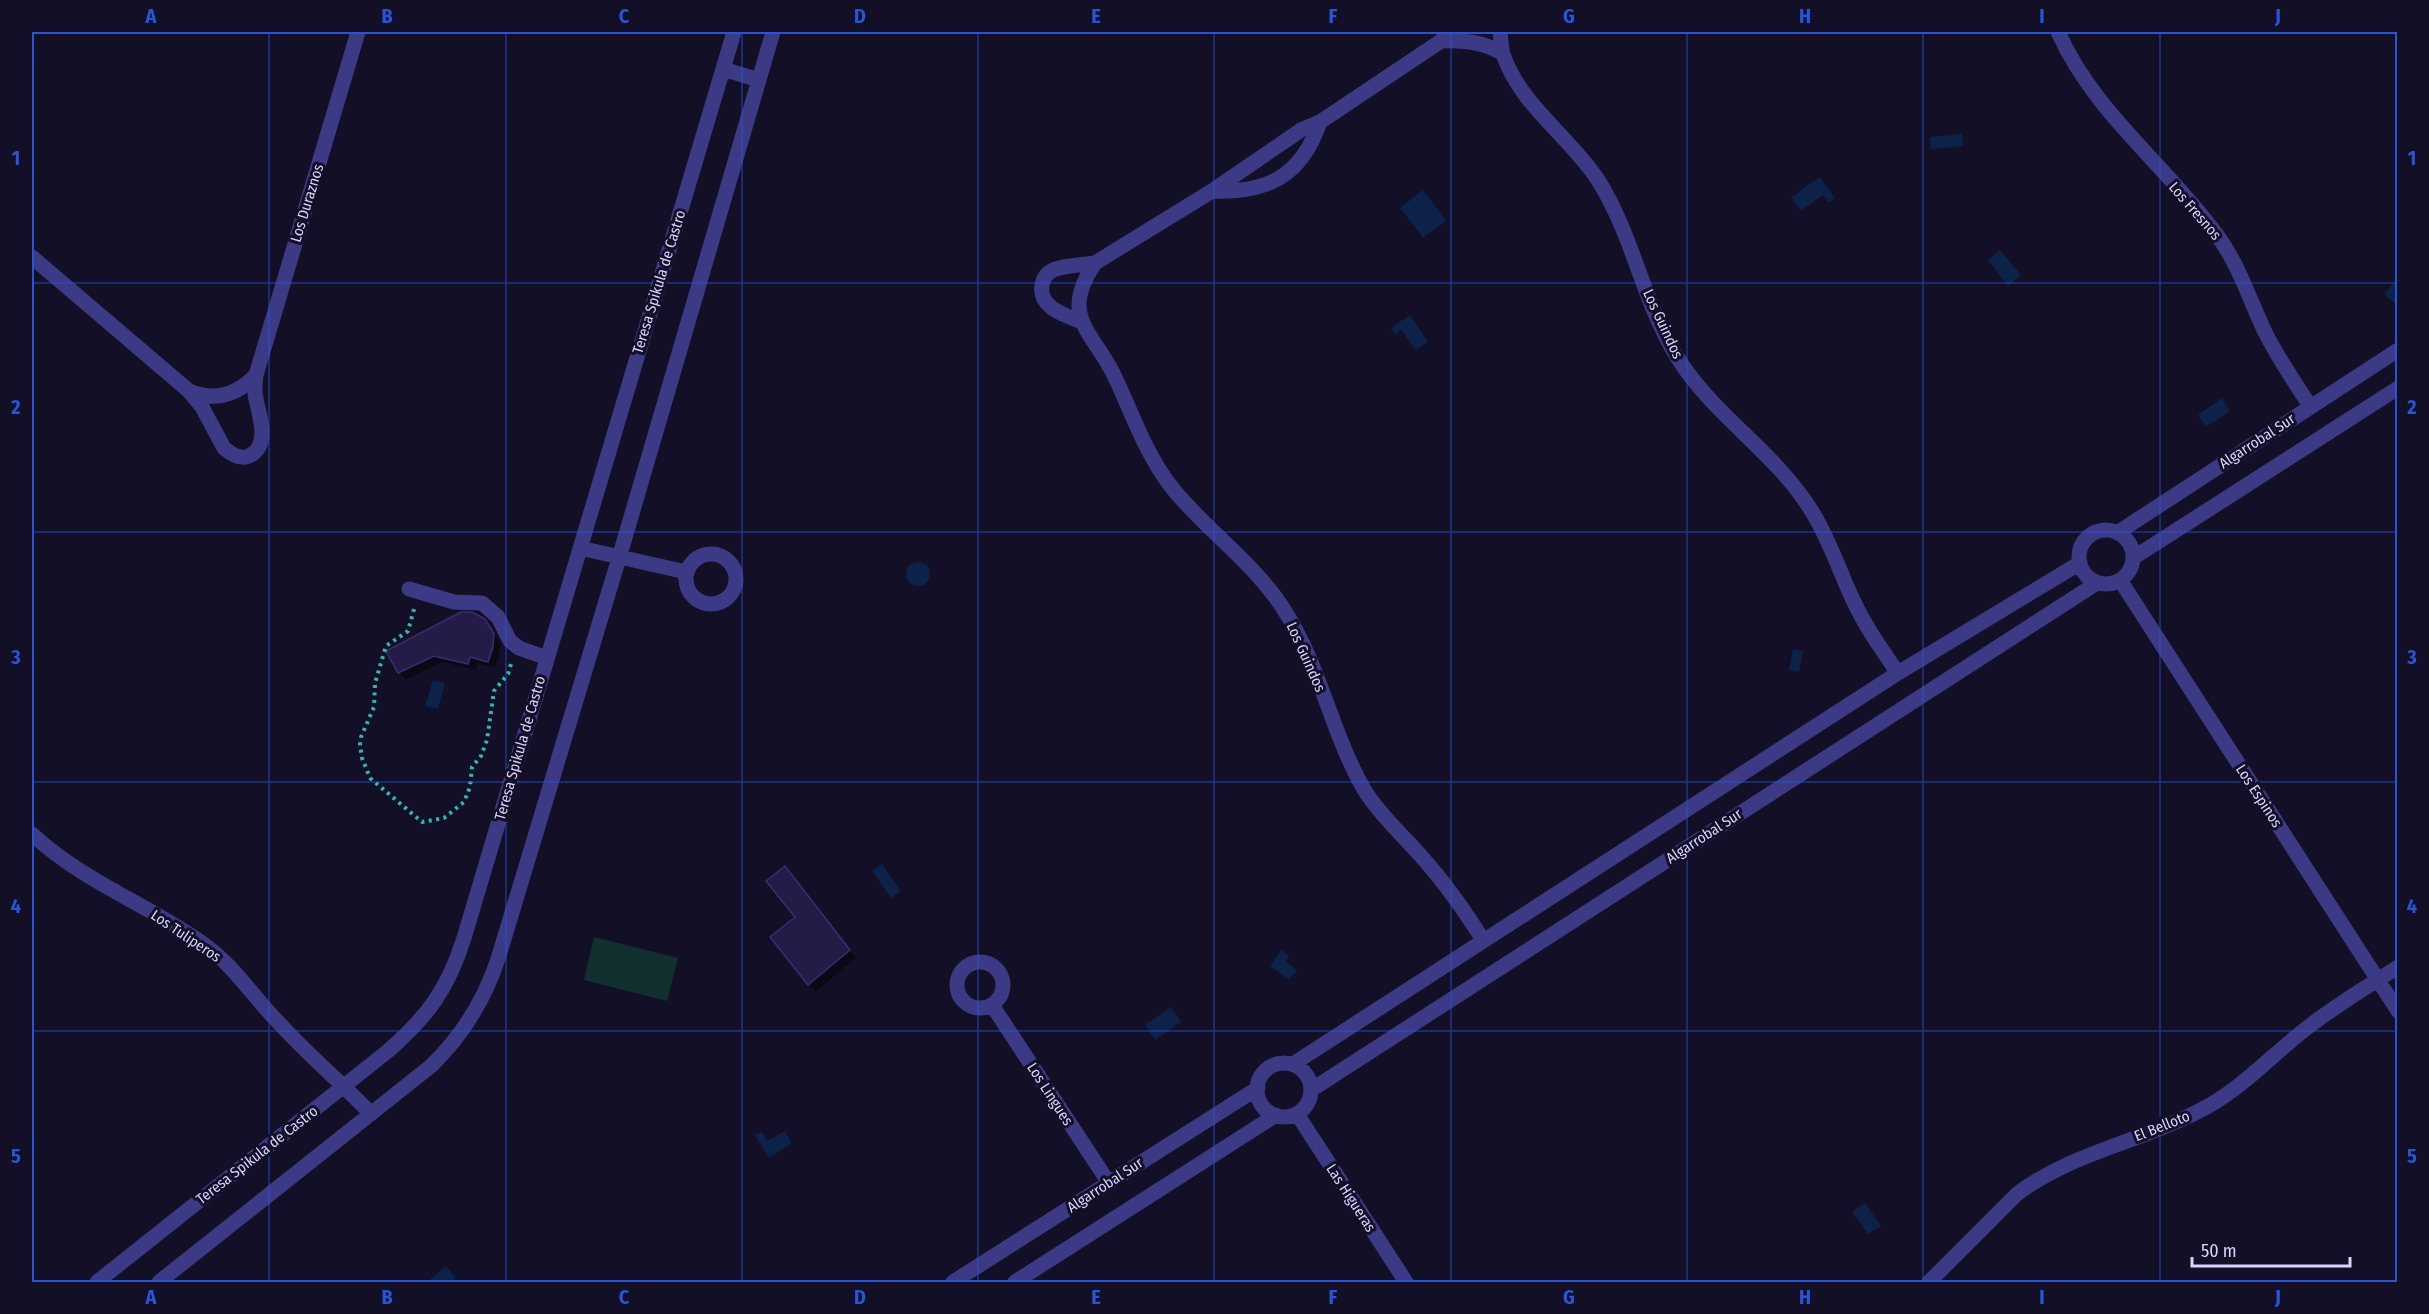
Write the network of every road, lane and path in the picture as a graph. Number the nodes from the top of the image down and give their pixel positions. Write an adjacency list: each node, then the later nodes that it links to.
1 (358, 32): 16 (street, Los Duraznos)
2 (734, 32): 8 (street, Teresa Spikula de Castro)
3 (773, 32): 9 (street)
4 (1500, 32): 7 (street, Los Guindos)
5 (2058, 32): 19 (street, Los Fresnos)
6 (1444, 36): 7 (street); 10 (street)
7 (1502, 53): 31 (street, Los Guindos)
8 (723, 69): 9 (street); 21 (street, Teresa Spikula de Castro)
9 (759, 80): 22 (street)
10 (1320, 122): 11 (street); 11 (street)
11 (1212, 191): 13 (street)
12 (32, 257): 18 (street, Los Duraznos)
13 (1095, 263): 14 (street); 14 (street)
14 (1080, 321): 33 (street, Los Guindos)
15 (2397, 350): 19 (street, Algarrobal Sur)
16 (256, 375): 18 (street); 18 (street, Los Duraznos)
17 (2397, 388): 23 (street, Algarrobal Sur)
18 (189, 391)
19 (2310, 406): 20 (street, Algarrobal Sur)
20 (2117, 532): 23 (street); 24 (street)
21 (580, 548): 22 (street); 30 (street, Teresa Spikula de Castro)
22 (619, 558): 25 (street); 42 (street)
23 (2133, 558): 26 (street)
24 (2080, 563): 27 (street); 31 (street)
25 (686, 572)
26 (2120, 580): 27 (street); 35 (street, Los Espinos)
27 (2097, 583): 41 (street, Algarrobal Sur)
28 (414, 590): 29 (street); 29 (path)
29 (517, 646): 30 (street)
30 (547, 658): 39 (street, Teresa Spikula de Castro)
31 (1898, 673): 33 (street)
32 (32, 834): 39 (street, Los Tuliperos)
33 (1483, 940): 38 (street)
34 (2397, 967): 35 (street, El Belloto)
35 (2378, 980): 37 (street, Los Espinos); 51 (street, El Belloto)
36 (992, 1005): 45 (street, Los Lingues)
37 (2397, 1011)
38 (1293, 1064): 40 (street); 41 (street)
39 (345, 1086): 42 (street, Los Tuliperos); 46 (street, Teresa Spikula de Castro)
40 (1258, 1088): 44 (street); 45 (street, Algarrobal Sur)
41 (1311, 1090): 43 (street)
42 (371, 1114): 47 (street)
43 (1297, 1114): 44 (street); 50 (street, Las Higueras)
44 (1276, 1115): 49 (street)
45 (1109, 1182): 48 (street, Algarrobal Sur)
46 (97, 1282)
47 (159, 1282)
48 (953, 1282)
49 (1015, 1282)
50 (1406, 1282)
51 (1929, 1282)

